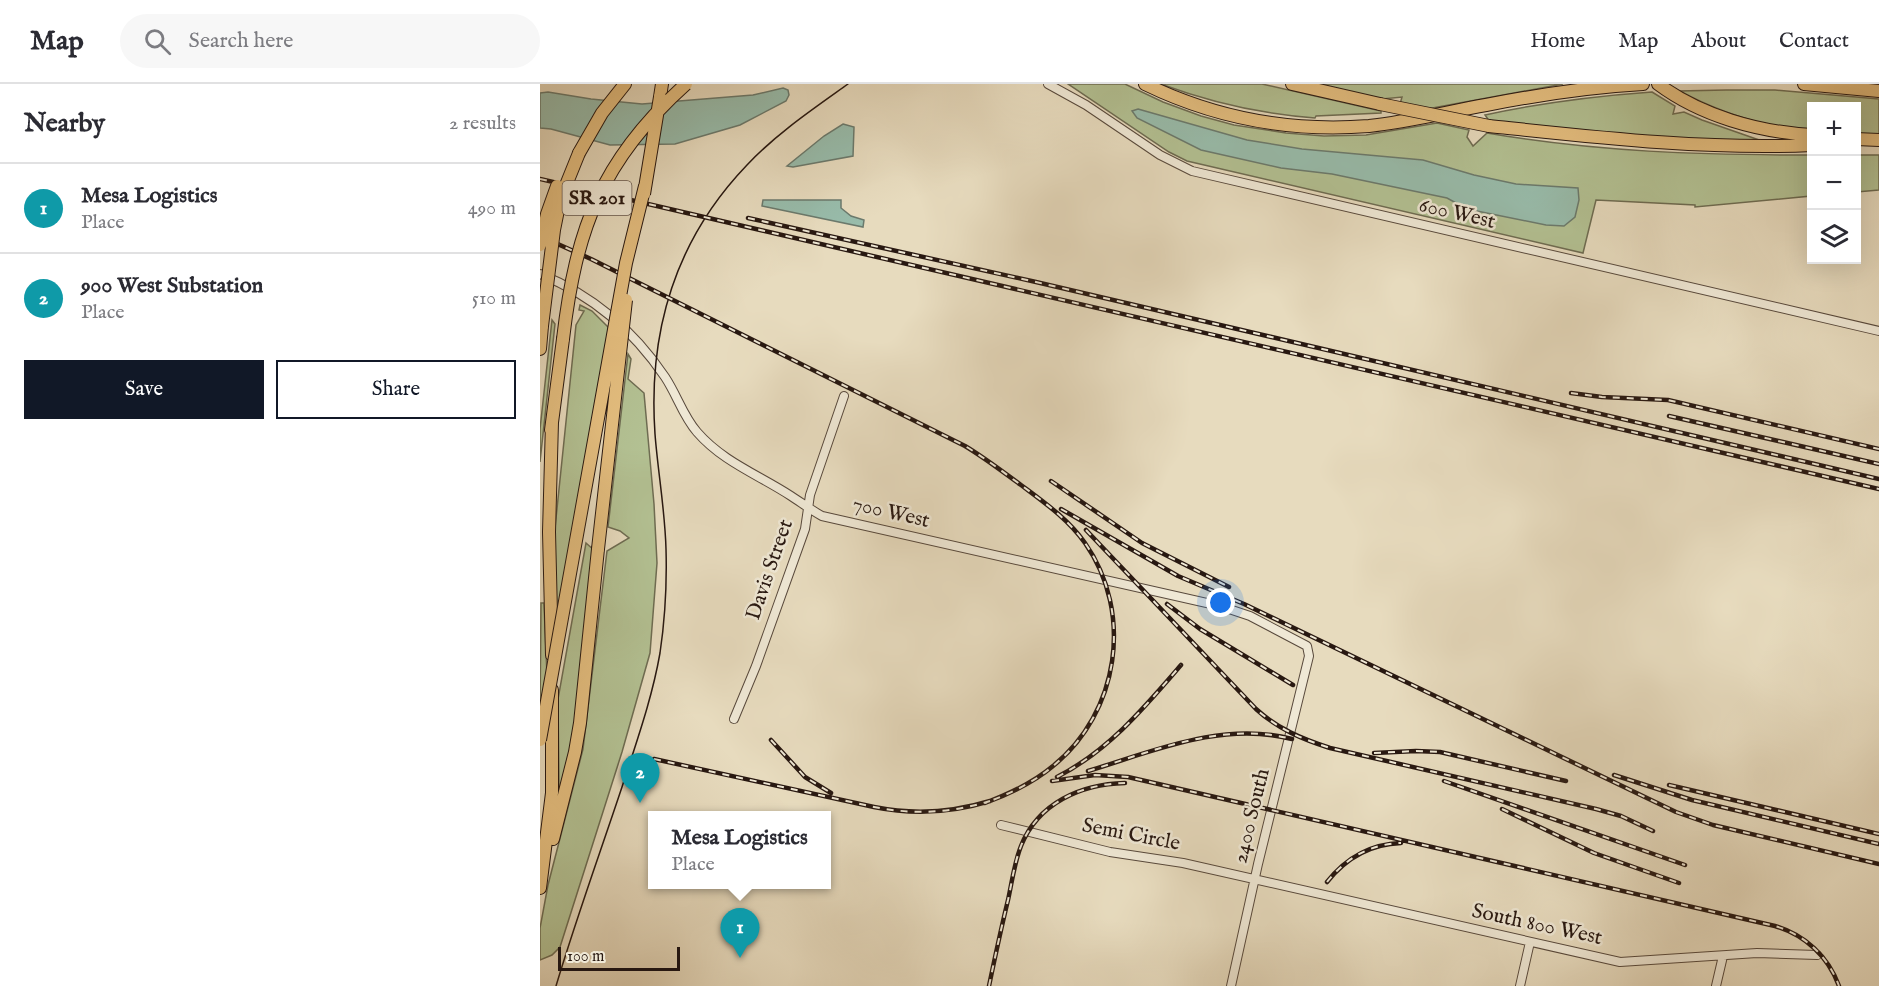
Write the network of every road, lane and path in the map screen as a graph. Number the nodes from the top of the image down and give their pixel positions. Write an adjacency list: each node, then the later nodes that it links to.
1 (662, 84): 16 (highway, bridge)
2 (686, 84): 22 (highway, SR 201, bridge)
3 (1048, 84): 19 (street, 600 West)
4 (1144, 84): 6 (highway)
5 (1292, 84): 14 (highway, bridge)
6 (1643, 84)
7 (1658, 84): 11 (highway)
8 (1804, 84): 10 (highway)
9 (624, 85): 15 (highway, SR 201)
10 (1879, 91)
11 (1807, 134)
12 (1861, 141): 13 (highway)
13 (1879, 141)
14 (1807, 145)
15 (579, 153): 17 (highway, bridge); 20 (highway, SR 201, bridge)
16 (645, 186): 27 (highway, bridge); 30 (highway, bridge)
17 (540, 245)
18 (540, 274): 23 (street, 700 West)
19 (1879, 331)
20 (540, 349)
21 (844, 396): 23 (street, Davis Street)
22 (552, 422): 24 (highway, SR 201); 30 (highway)
23 (808, 509): 25 (street, 700 West); 26 (street, Davis Street)
24 (540, 530)
25 (1309, 656): 29 (street, 2400 South)
26 (734, 719)
27 (540, 740)
28 (1001, 825): 29 (street, Semi Circle)
29 (1255, 880): 31 (street, South 800 West); 34 (street, 2400 South)
30 (540, 889)
31 (1530, 942): 33 (street, South 800 West); 35 (street)
32 (1816, 955): 33 (street, South 800 West)
33 (1723, 956): 36 (street)
34 (1231, 986)
35 (1520, 986)
36 (1716, 986)

